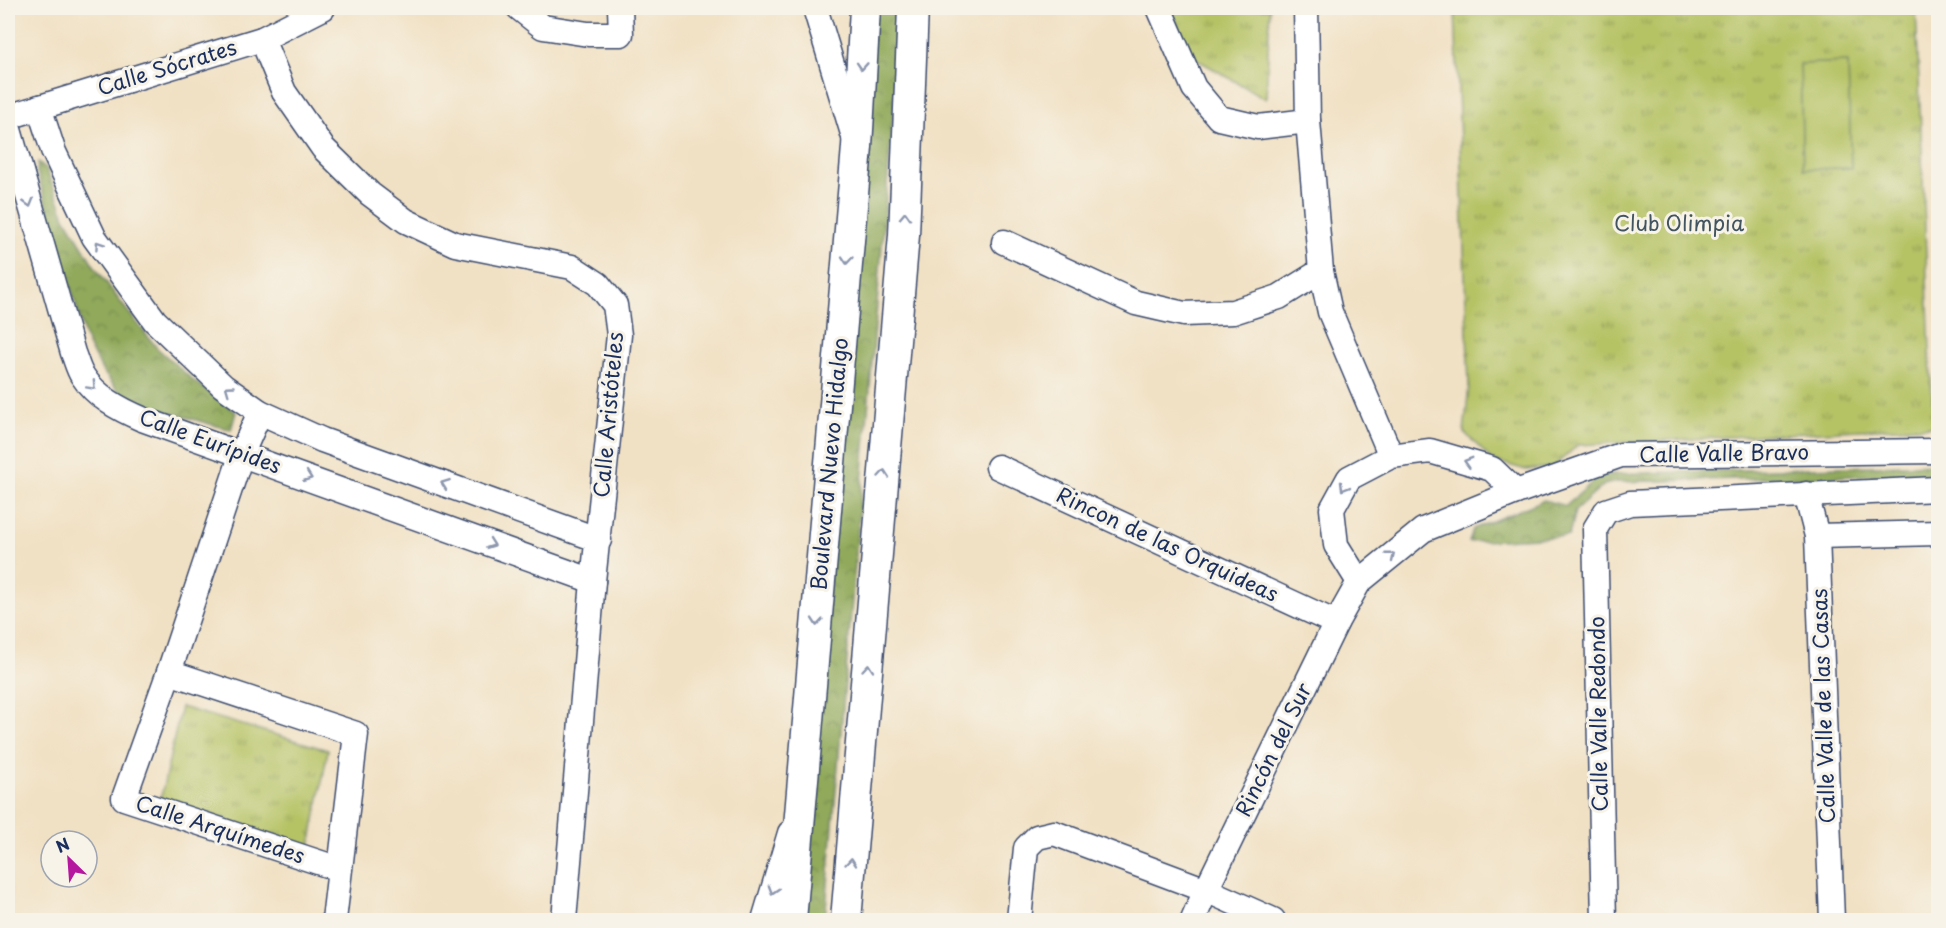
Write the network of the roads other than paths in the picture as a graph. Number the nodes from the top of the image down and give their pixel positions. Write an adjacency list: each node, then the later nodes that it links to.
1 (323, 8): 9 (street, Calle Sócrates)
2 (519, 8): 3 (street)
3 (620, 8)
4 (815, 8): 14 (street)
5 (865, 8): 14 (street, Boulevard Nuevo Hidalgo, one-way to 14)
6 (913, 8): 41 (street, one-way to 6)
7 (1159, 8): 12 (street)
8 (1306, 8): 12 (street)
9 (262, 39): 10 (street, Calle Sócrates); 29 (street, Calle Aristóteles)
10 (39, 107): 11 (street, Calle Sócrates); 17 (street, Calle Eurípides, one-way to 10)
11 (8, 117)
12 (1308, 121): 16 (street)
13 (8, 126): 19 (street, Calle Eurípides, one-way to 19)
14 (856, 147): 34 (street, Boulevard Nuevo Hidalgo, one-way to 34)
15 (1004, 242): 16 (street)
16 (1321, 271): 20 (street)
17 (260, 412): 19 (street, Calle Arquímedes); 29 (street, Calle Eurípides, one-way to 17)
18 (1938, 451): 23 (street, Calle Valle Bravo)
19 (242, 453): 30 (street, Calle Eurípides, one-way to 30); 33 (street, Calle Arquímedes)
20 (1391, 456): 23 (street, one-way to 20); 31 (street, one-way to 31)
21 (998, 467): 32 (street, Rincon de las Orquideas)
22 (1938, 489): 24 (street, Calle Valle Bravo)
23 (1516, 492): 26 (street, Calle Valle Bravo)
24 (1806, 494): 25 (street, Calle Valle Bravo); 28 (street, Calle Valle de las Casas)
25 (1606, 511): 45 (street, Calle Valle Redondo)
26 (1423, 530): 31 (street, Rincón del Sur, one-way to 26)
27 (1938, 533): 28 (street)
28 (1817, 536): 46 (street, Calle Valle de las Casas)
29 (598, 540): 30 (street, Calle Aristóteles)
30 (593, 581): 38 (street, Calle Aristóteles)
31 (1359, 582): 32 (street, Rincón del Sur)
32 (1336, 623): 36 (street, Rincón del Sur)
33 (169, 672): 35 (street); 35 (street, Calle Arquímedes)
34 (802, 794): 39 (street, one-way to 39); 40 (street, Boulevard Nuevo Hidalgo)
35 (339, 869): 37 (street)
36 (1206, 890): 42 (street); 43 (street, Rincón del Sur); 44 (street)
37 (334, 921)
38 (564, 921)
39 (764, 921)
40 (791, 921)
41 (846, 921)
42 (1019, 921)
43 (1193, 921)
44 (1273, 921)
45 (1604, 921)
46 (1832, 921)

